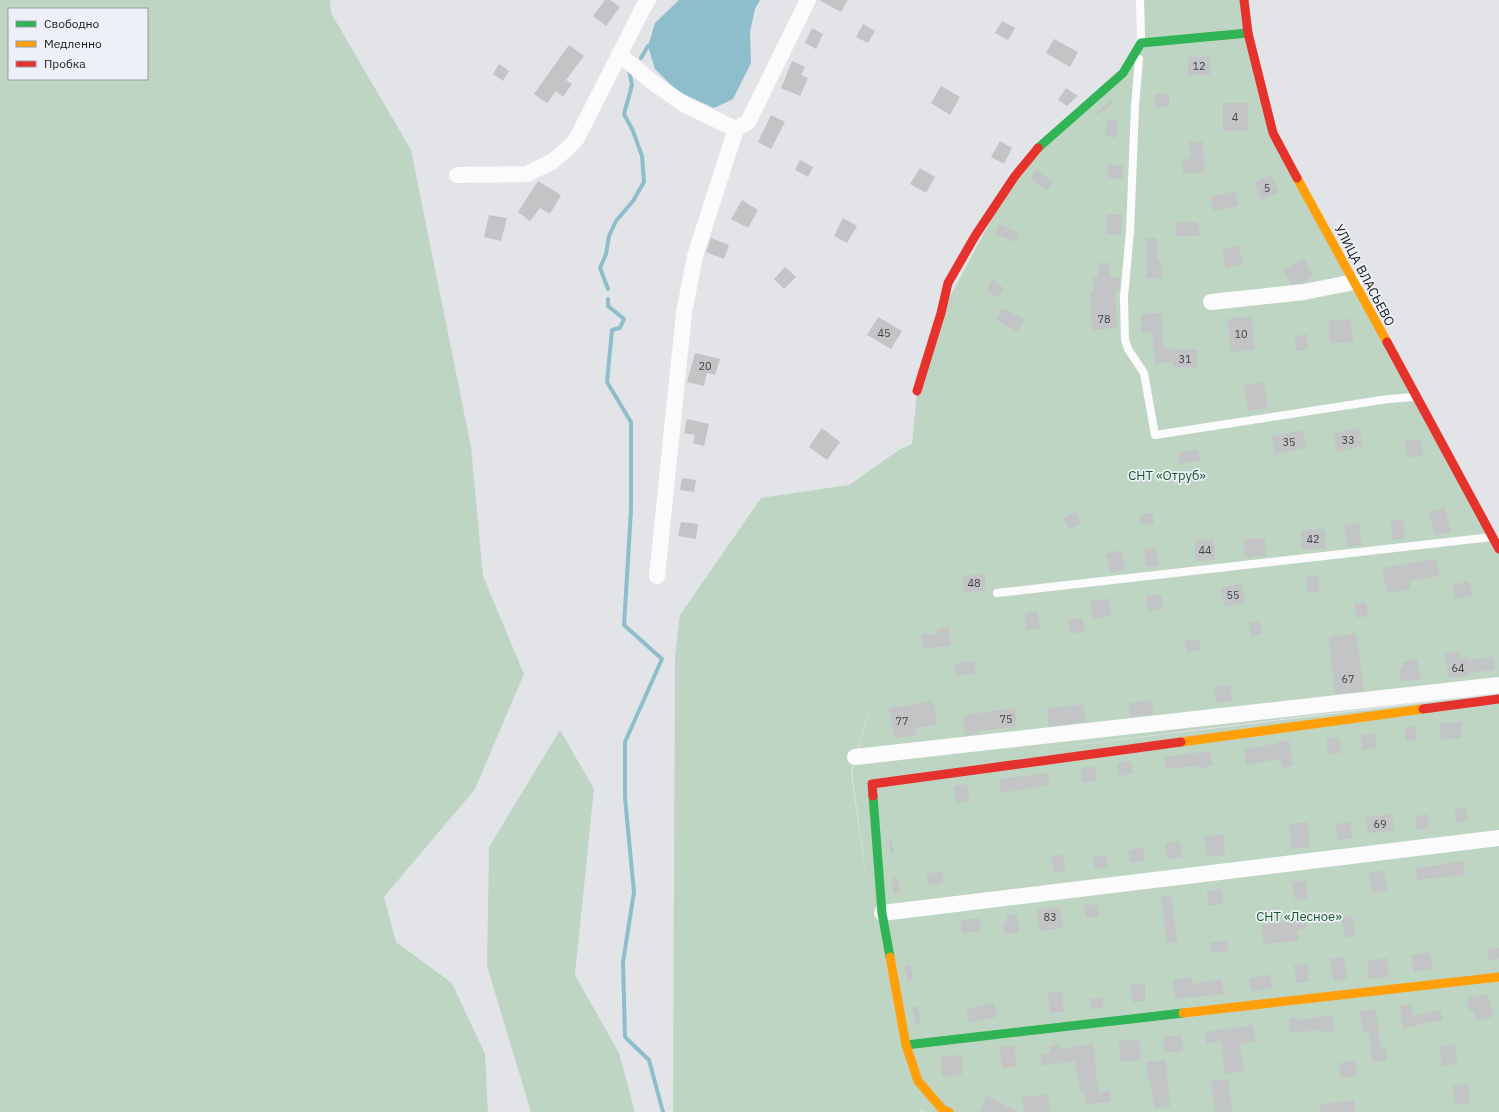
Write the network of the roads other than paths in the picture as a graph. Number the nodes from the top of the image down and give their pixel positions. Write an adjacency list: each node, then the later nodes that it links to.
1 (648, 0): 7 (street)
2 (808, 0): 8 (street)
3 (1140, 0): 6 (lane)
4 (1244, 0): 5 (street, УЛИЦА ВЛАСЬЕВО)
5 (1248, 34): 6 (street); 10 (street, УЛИЦА ВЛАСЬЕВО)
6 (1141, 43): 12 (street); 13 (lane)
7 (619, 54): 8 (street); 9 (street)
8 (736, 129): 16 (street)
9 (457, 175)
10 (1354, 282): 11 (street); 13 (street, УЛИЦА ВЛАСЬЕВО)
11 (1211, 302)
12 (917, 391)
13 (1417, 397): 14 (street, УЛИЦА ВЛАСЬЕВО)
14 (1492, 537): 15 (street, УЛИЦА ВЛАСЬЕВО); 17 (lane)
15 (1499, 549)
16 (657, 576)
17 (997, 593)
18 (1499, 685): 20 (street)
19 (1499, 699): 22 (street)
20 (855, 756)
21 (1499, 838): 22 (street)
22 (882, 913): 24 (street)
23 (1499, 977): 24 (street)
24 (906, 1045): 25 (street)
25 (949, 1112)

